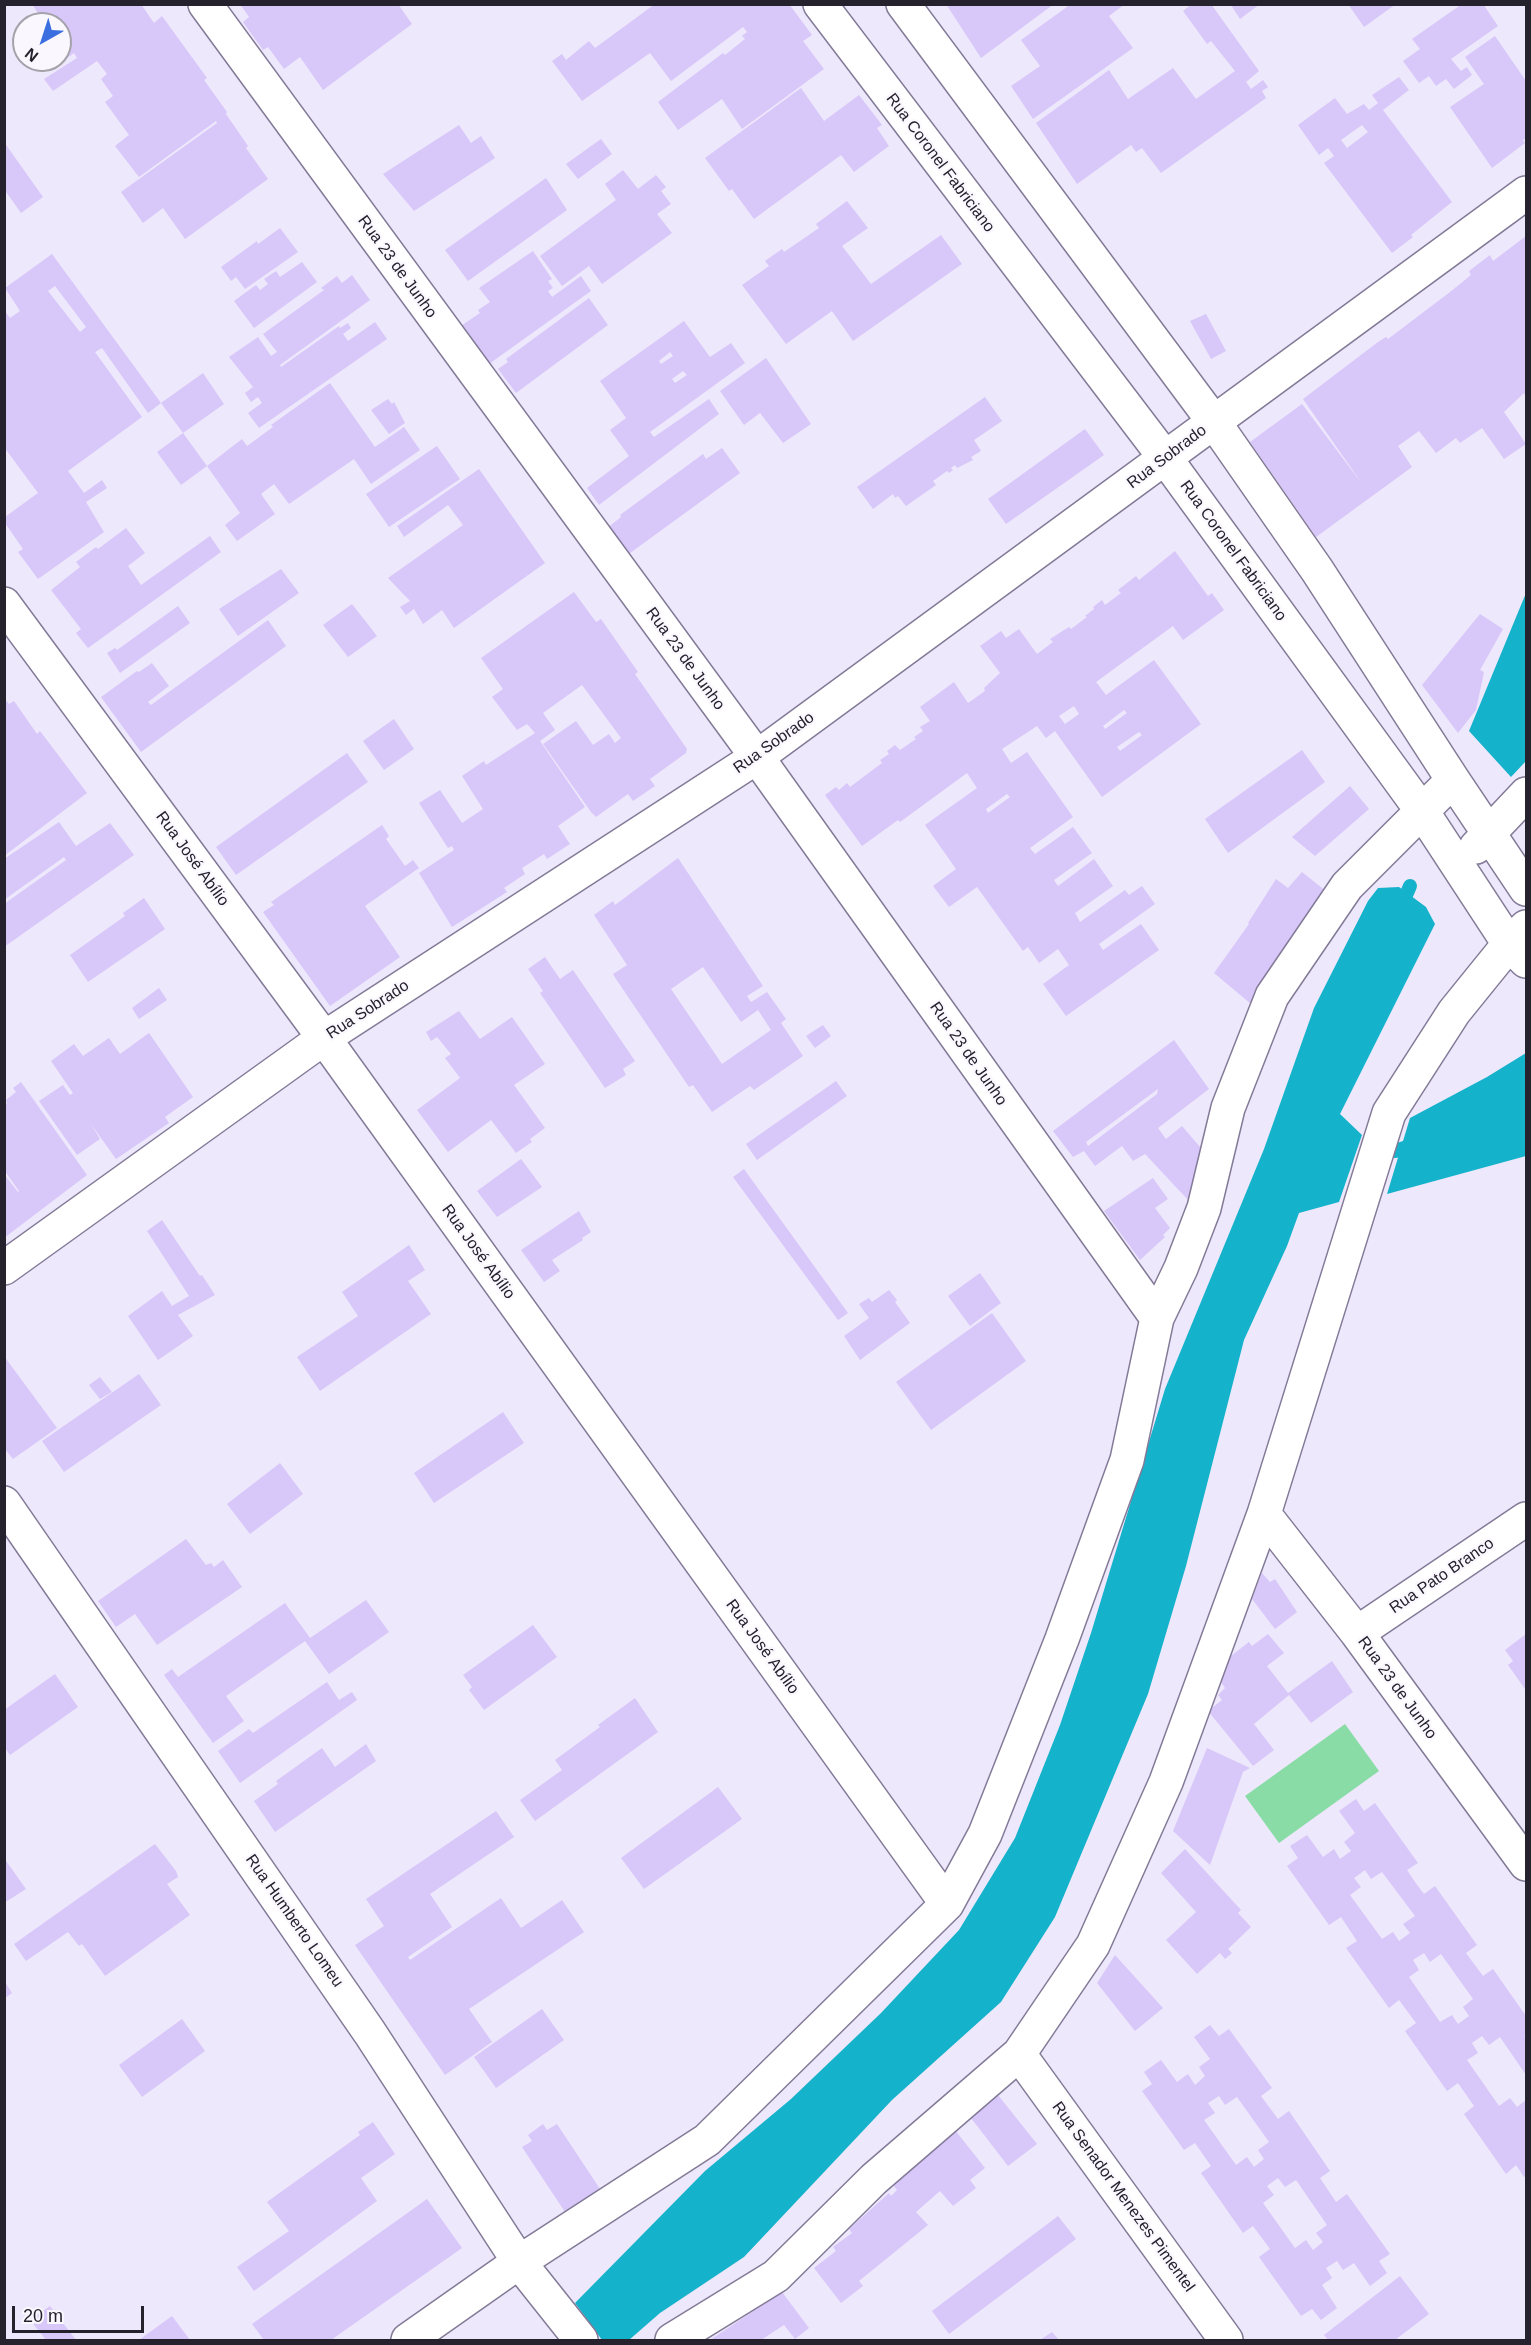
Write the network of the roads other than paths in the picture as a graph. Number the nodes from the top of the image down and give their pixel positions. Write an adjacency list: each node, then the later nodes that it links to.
1 (205, 4): 8 (street, Rua 23 de Junho)
2 (820, 4): 6 (street, Rua Coronel Fabriciano)
3 (903, 4): 5 (street)
4 (1527, 193): 5 (street, Rua Sobrado)
5 (1214, 422): 6 (street, Rua Sobrado); 9 (street)
6 (1166, 459): 8 (street, Rua Sobrado); 11 (street, Rua Coronel Fabriciano)
7 (4, 604): 16 (street, Rua José Abílio)
8 (757, 757): 16 (street, Rua Sobrado); 18 (street, Rua 23 de Junho)
9 (1453, 780): 11 (street); 12 (street)
10 (1527, 794): 12 (street)
11 (1422, 811): 13 (street, Rua Coronel Fabriciano); 18 (street)
12 (1490, 833): 13 (street); 14 (street)
13 (1458, 866): 15 (street, Rua Coronel Fabriciano)
14 (1527, 889)
15 (1521, 944): 20 (street)
16 (324, 1038): 17 (street, Rua Sobrado); 24 (street, Rua José Abílio)
17 (4, 1268)
18 (1156, 1318): 24 (street)
19 (4, 1503): 26 (street, Rua Humberto Lomeu)
20 (1264, 1514): 22 (street, Rua 23 de Junho); 25 (street)
21 (1527, 1519): 22 (street, Rua Pato Branco)
22 (1357, 1633): 23 (street, Rua 23 de Junho)
23 (1527, 1864)
24 (947, 1904): 26 (street)
25 (1019, 2054): 29 (street); 30 (street, Rua Senador Menezes Pimentel)
26 (519, 2262): 27 (street); 28 (street, Rua Humberto Lomeu)
27 (408, 2340)
28 (581, 2340)
29 (672, 2340)
30 (1226, 2340)

